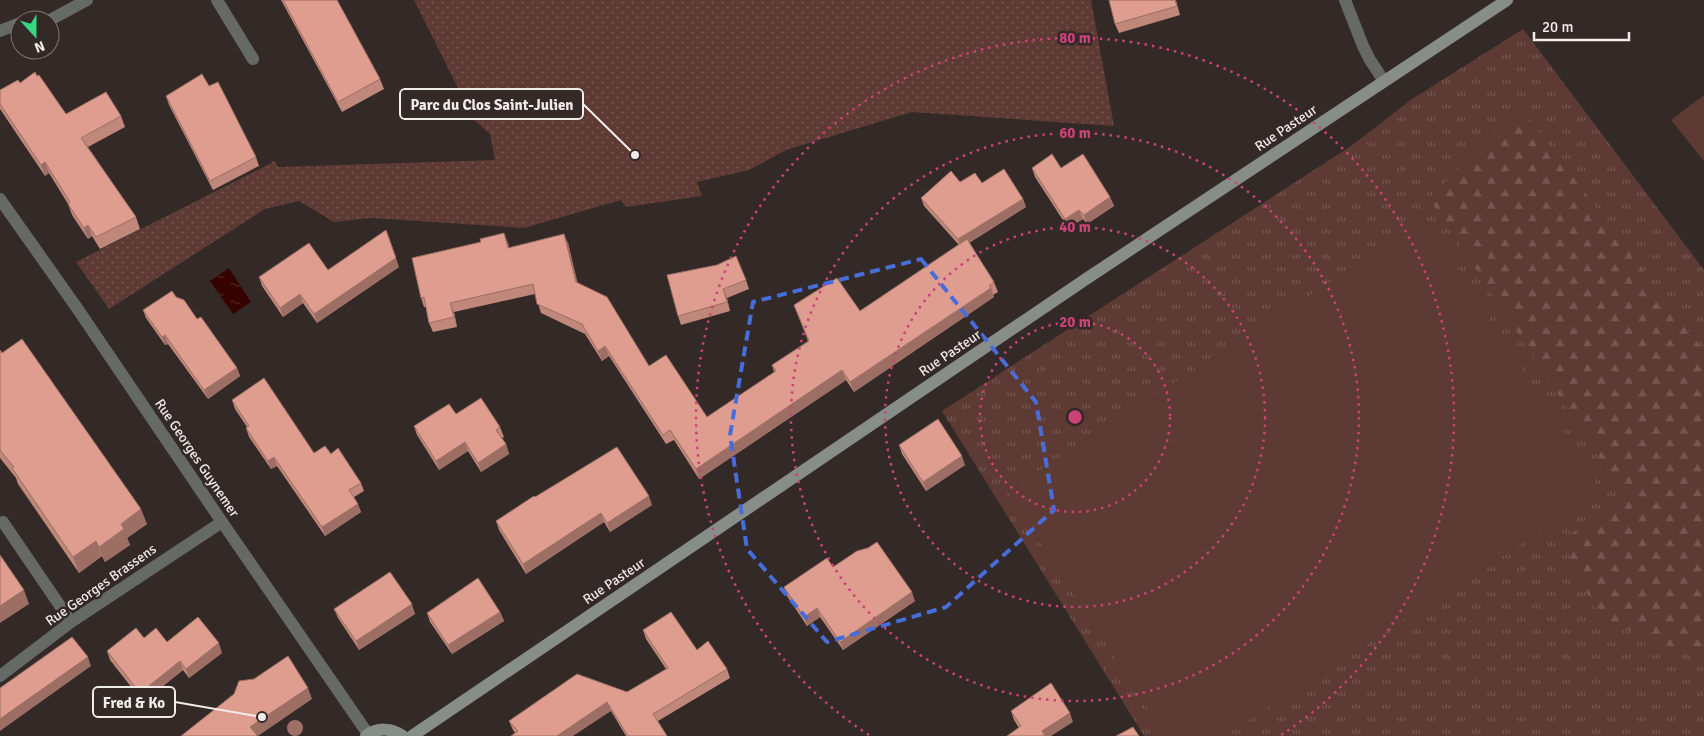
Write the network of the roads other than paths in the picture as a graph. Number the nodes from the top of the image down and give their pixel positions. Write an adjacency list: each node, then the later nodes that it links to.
1 (87, 0): 5 (street)
2 (217, 0): 6 (street)
3 (1345, 0): 7 (street)
4 (1507, 0): 7 (street, Rue Pasteur)
5 (60, 15)
6 (253, 59)
7 (1384, 81): 15 (street, Rue Pasteur)
8 (0, 199): 10 (street, Rue Georges Guynemer)
9 (4, 522): 11 (street)
10 (222, 522): 11 (street, Rue Georges Brassens); 13 (street, Rue Georges Guynemer)
11 (71, 622): 12 (street, Rue Georges Brassens)
12 (0, 676)
13 (367, 735): 14 (street)
14 (403, 736)
15 (412, 736)

